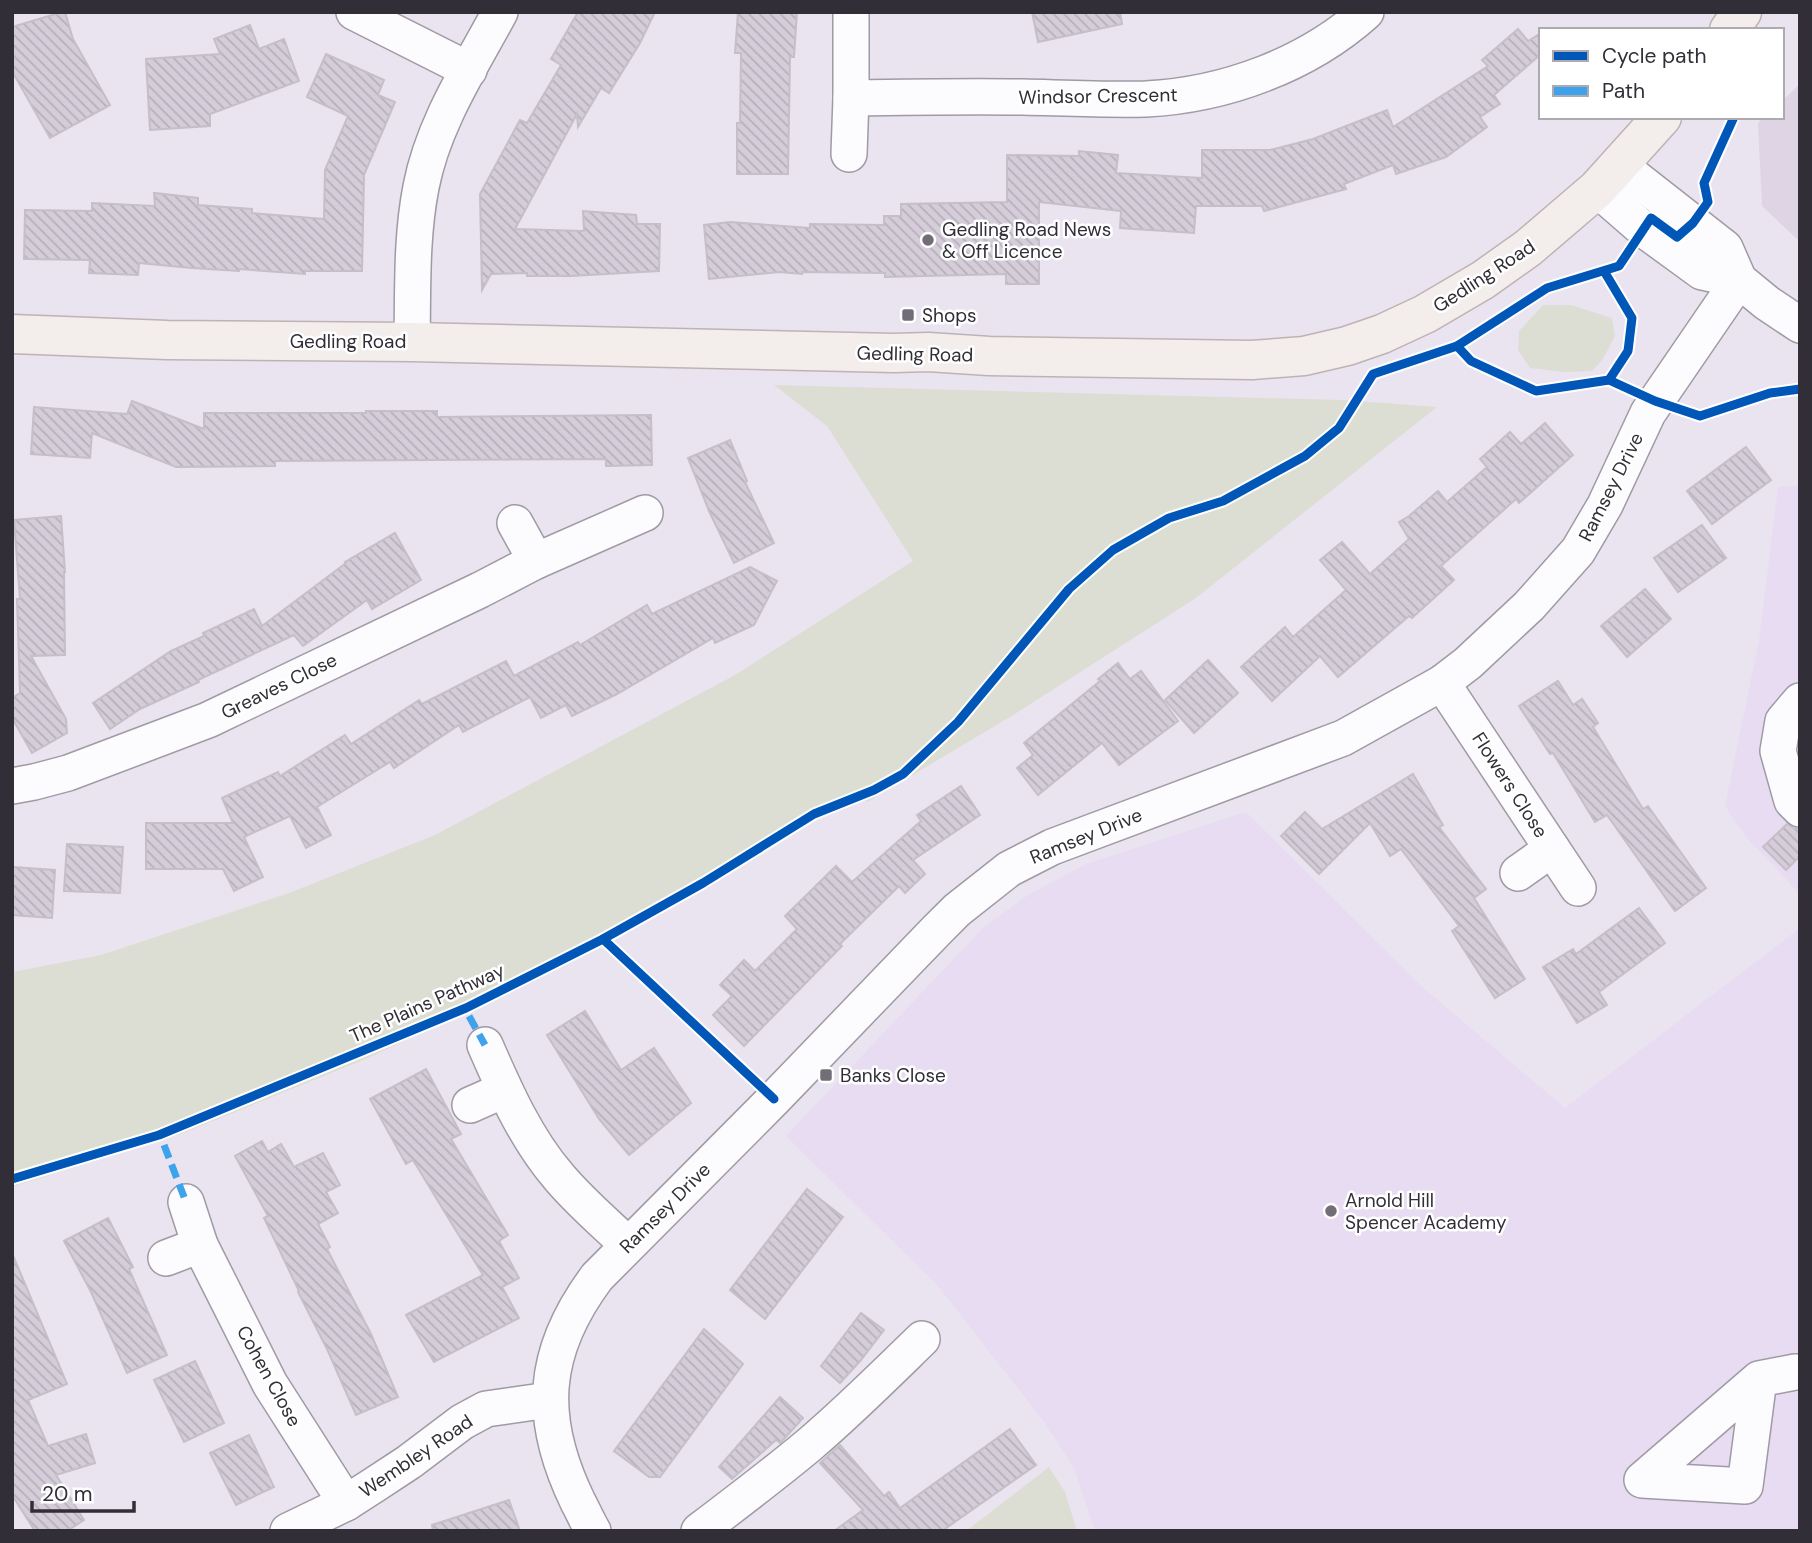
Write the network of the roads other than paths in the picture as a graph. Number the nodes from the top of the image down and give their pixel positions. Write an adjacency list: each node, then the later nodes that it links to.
1 (354, 12): 7 (street)
2 (500, 12): 7 (street)
3 (851, 12): 8 (street)
4 (1366, 12): 8 (street, Windsor Crescent)
5 (1742, 12): 6 (main road)
6 (1730, 28)
7 (469, 70): 15 (street)
8 (851, 98): 10 (street)
9 (1660, 119): 11 (main road, Gedling Road)
10 (849, 154)
11 (1608, 177): 12 (street); 15 (main road, Gedling Road)
12 (1739, 280): 13 (street); 19 (street, Ramsey Drive)
13 (1800, 325)
14 (12, 334): 15 (main road, Gedling Road)
15 (412, 342)
16 (645, 513): 18 (street, Greaves Close)
17 (515, 523): 18 (street)
18 (536, 561): 21 (street, Greaves Close)
19 (1442, 683): 23 (street, Flowers Close); 31 (street, Ramsey Drive)
20 (1800, 701): 22 (street)
21 (12, 786)
22 (1800, 809)
23 (1552, 849): 24 (street); 25 (street, Flowers Close)
24 (1518, 873)
25 (1578, 888)
26 (485, 1045): 27 (street)
27 (504, 1090): 28 (street); 31 (street)
28 (470, 1105)
29 (186, 1202): 30 (street, Cohen Close)
30 (200, 1245): 32 (street); 37 (street, Cohen Close)
31 (628, 1245): 36 (street, Ramsey Drive)
32 (166, 1258)
33 (922, 1339): 40 (street)
34 (1800, 1372): 35 (street)
35 (1759, 1379)
36 (549, 1400): 37 (street, Wembley Road); 39 (street, Ramsey Drive)
37 (346, 1503): 38 (street, Wembley Road)
38 (288, 1531)
39 (593, 1531)
40 (699, 1531)

